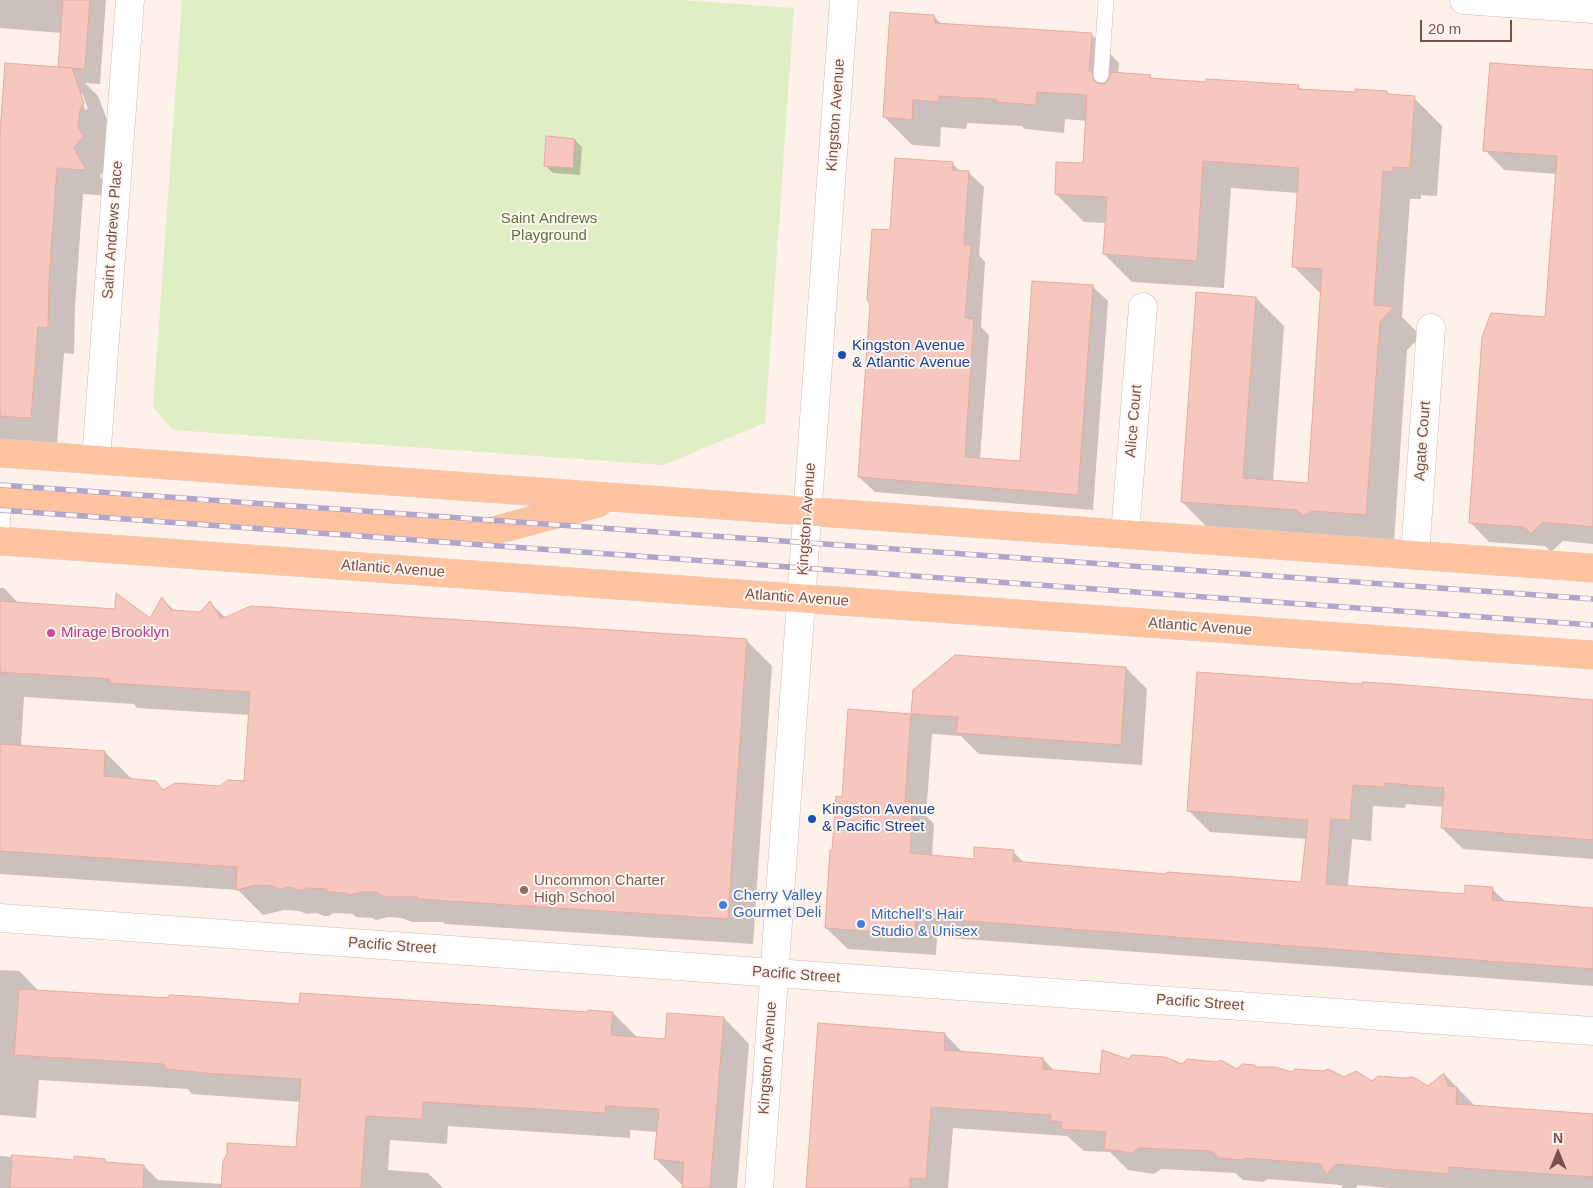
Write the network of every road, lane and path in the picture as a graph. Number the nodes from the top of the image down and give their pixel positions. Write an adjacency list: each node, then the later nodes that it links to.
1 (130, 0): 10 (street, Saint Andrews Place)
2 (844, 0): 13 (street, Kingston Avenue)
3 (1106, 0): 6 (lane)
4 (1464, 0): 5 (street)
5 (1593, 9)
6 (1101, 75)
7 (1143, 307): 14 (street, Alice Court)
8 (1431, 328): 16 (street, Agate Court)
9 (0, 453): 10 (main road)
10 (96, 460): 12 (main road)
11 (2, 498): 12 (main road); 15 (lane)
12 (620, 498): 13 (main road)
13 (808, 511): 14 (main road); 18 (street, Kingston Avenue)
14 (1125, 534): 16 (main road)
15 (0, 541): 18 (main road, Atlantic Avenue)
16 (1415, 555): 17 (main road)
17 (1593, 568)
18 (801, 598): 19 (main road, Atlantic Avenue); 21 (street, Kingston Avenue)
19 (1593, 655)
20 (0, 918): 21 (street, Pacific Street)
21 (774, 973): 22 (street, Pacific Street); 23 (street, Kingston Avenue)
22 (1593, 1031)
23 (759, 1188)

